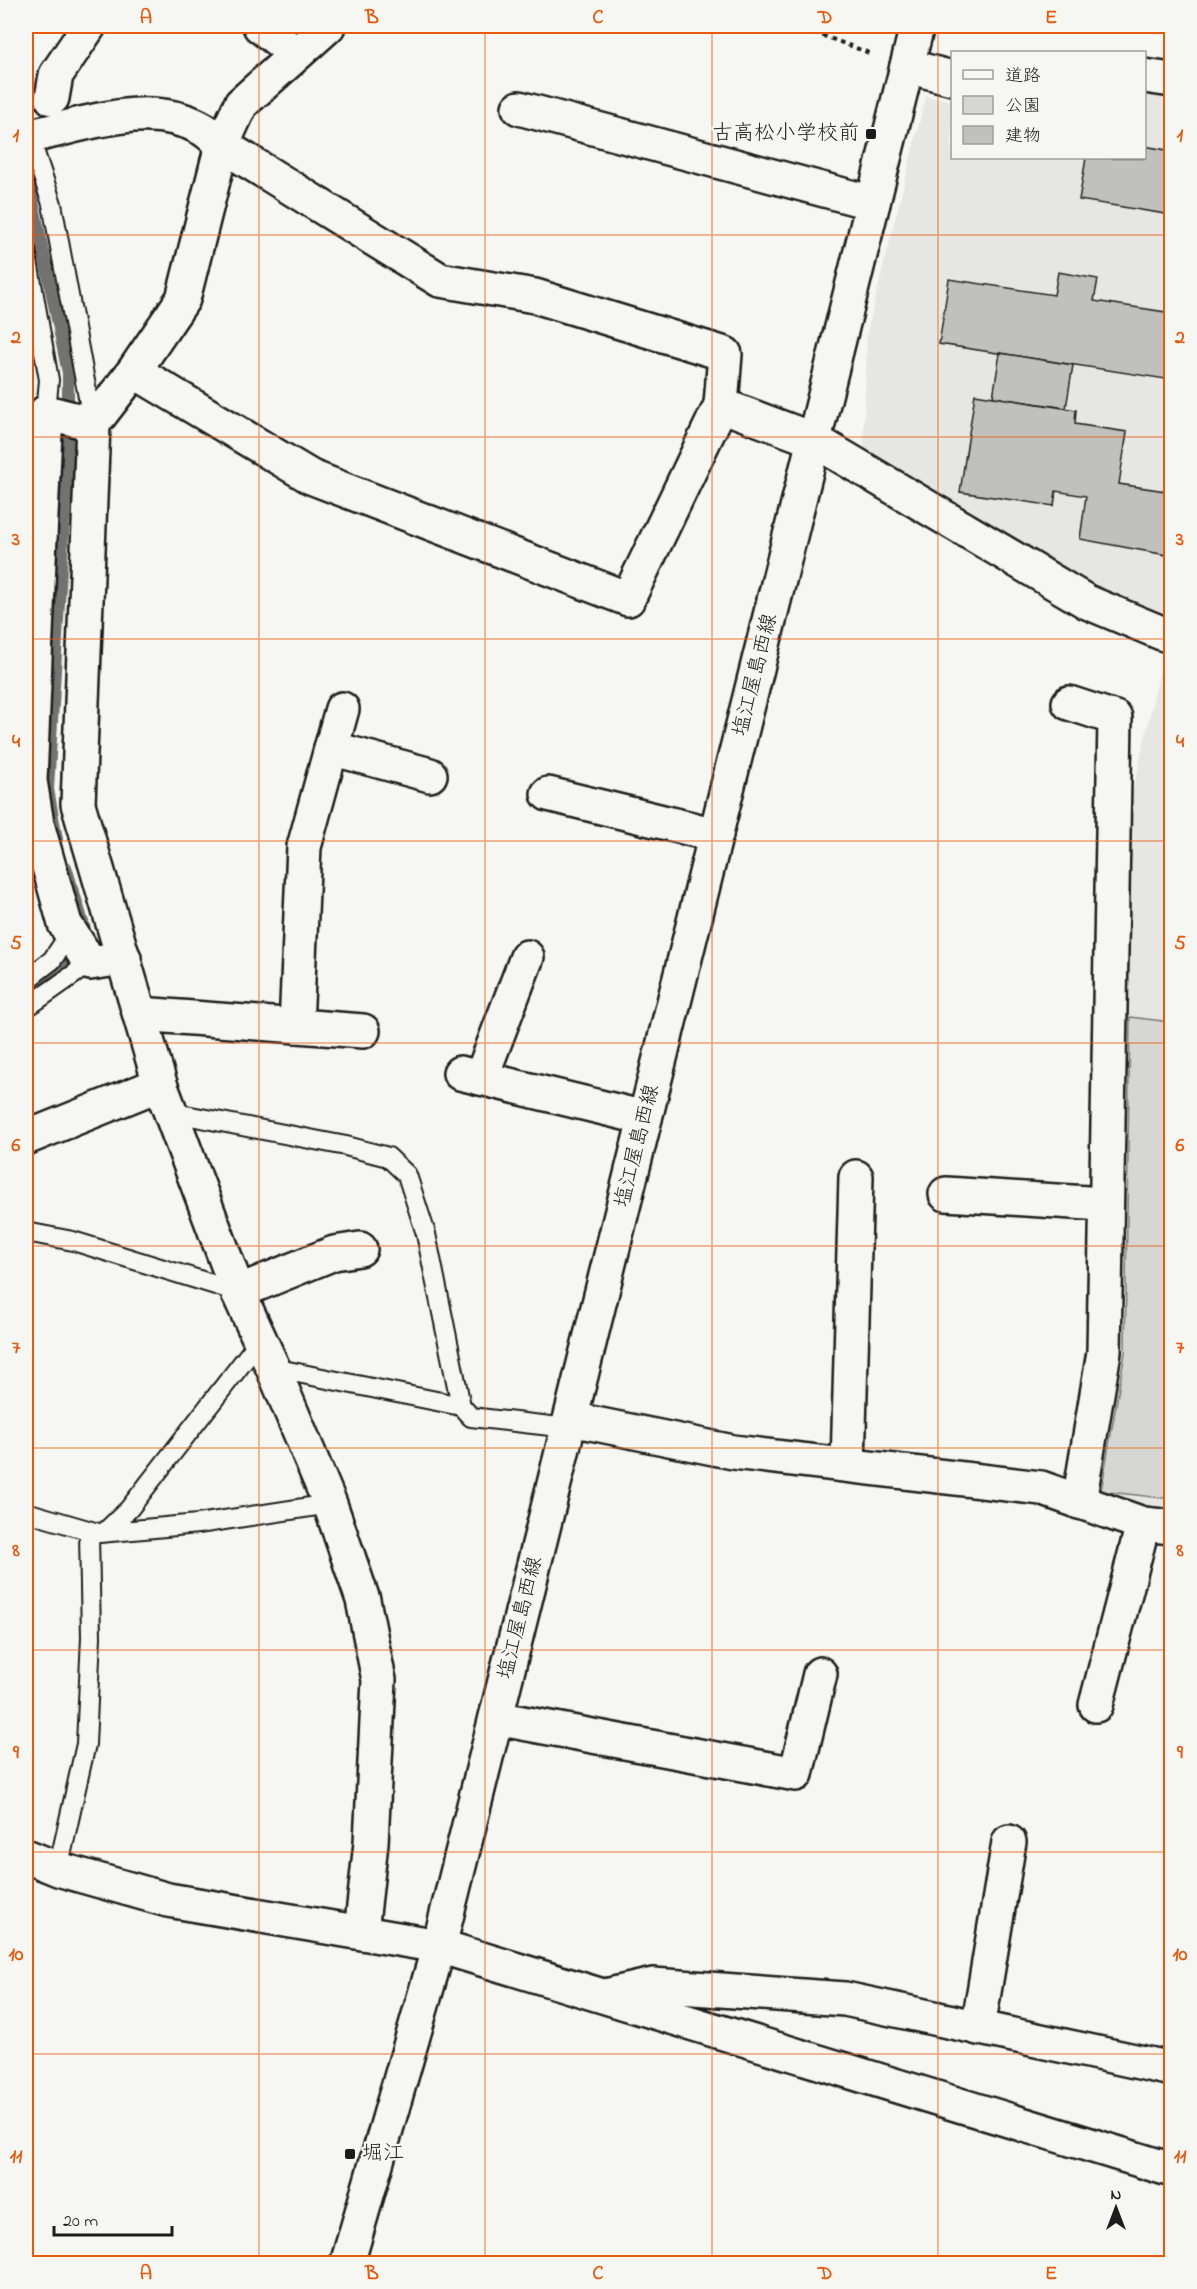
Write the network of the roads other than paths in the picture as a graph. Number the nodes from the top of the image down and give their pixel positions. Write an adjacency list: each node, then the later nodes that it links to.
1 (89, 26): 10 (street)
2 (260, 26): 5 (street)
3 (328, 26): 5 (street)
4 (917, 26): 6 (street, 塩江屋島西線)
5 (297, 54): 13 (street)
6 (907, 66): 8 (street); 14 (street, 塩江屋島西線)
7 (1146, 76): 9 (street)
8 (951, 78)
9 (1172, 80)
10 (52, 98)
11 (519, 108): 14 (street)
12 (28, 130): 13 (street); 18 (lane)
13 (222, 145): 16 (street); 17 (street)
14 (873, 203): 19 (street, 塩江屋島西線)
15 (26, 250): 18 (lane)
16 (134, 371): 17 (street); 18 (street)
17 (721, 405): 19 (street)
18 (61, 416): 20 (street); 30 (street)
19 (814, 440): 21 (street); 27 (street, 塩江屋島西線)
20 (33, 544): 28 (street)
21 (1164, 634)
22 (1069, 703): 41 (street)
23 (342, 708): 24 (street)
24 (331, 748): 25 (street); 34 (street)
25 (430, 775)
26 (548, 794): 27 (street)
27 (716, 835): 37 (street, 塩江屋島西線)
28 (83, 951): 30 (street); 31 (lane); 32 (lane)
29 (527, 957): 37 (street)
30 (124, 958): 33 (street)
31 (26, 980)
32 (26, 1008)
33 (140, 1014): 34 (street); 36 (street)
34 (296, 1026): 35 (street)
35 (363, 1031)
36 (165, 1098): 38 (street); 44 (street); 46 (lane)
37 (645, 1118): 47 (street, 塩江屋島西線)
38 (26, 1138)
39 (856, 1177): 48 (street)
40 (946, 1194): 41 (street)
41 (1104, 1204): 49 (street)
42 (26, 1232): 44 (lane)
43 (360, 1249): 44 (street)
44 (238, 1292): 45 (street)
45 (267, 1354): 46 (lane); 50 (street); 53 (lane)
46 (461, 1406): 47 (lane)
47 (569, 1423): 48 (street); 56 (street, 塩江屋島西線)
48 (848, 1466): 49 (street)
49 (1079, 1502): 52 (street)
50 (330, 1504): 53 (lane); 60 (street)
51 (26, 1512): 53 (lane)
52 (1157, 1526): 55 (street)
53 (101, 1533): 59 (lane)
54 (820, 1674): 56 (street)
55 (1096, 1706)
56 (496, 1718): 61 (street, 塩江屋島西線)
57 (1009, 1842): 63 (street)
58 (26, 1856): 59 (street)
59 (58, 1869): 60 (street)
60 (361, 1932): 61 (street)
61 (439, 1946): 62 (street); 66 (street, 塩江屋島西線)
62 (604, 1996): 63 (street); 65 (street)
63 (978, 2028): 64 (street)
64 (1172, 2069)
65 (1172, 2170)
66 (347, 2264)

